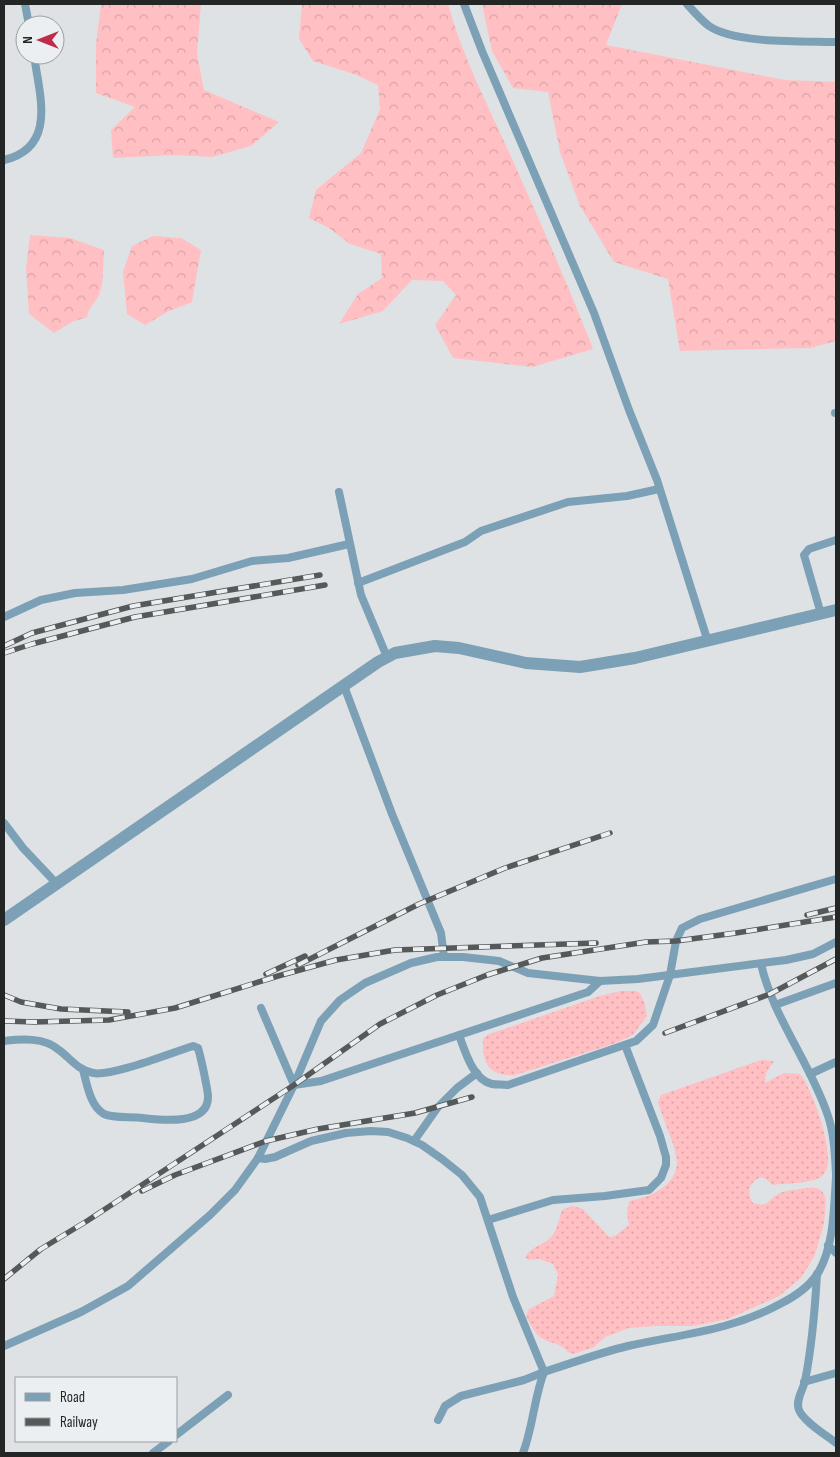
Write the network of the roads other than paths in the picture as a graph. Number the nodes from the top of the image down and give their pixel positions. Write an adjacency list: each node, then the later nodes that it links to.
1 (464, 4): 6 (lane)
2 (687, 4): 3 (lane)
3 (836, 42)
4 (35, 65): 5 (lane)
5 (4, 160)
6 (659, 489): 10 (lane); 14 (lane)
7 (339, 492): 9 (lane)
8 (836, 540): 12 (lane)
9 (349, 544): 10 (lane); 13 (lane)
10 (358, 583): 15 (lane)
11 (836, 610): 12 (street)
12 (821, 614): 14 (street)
13 (4, 617)
14 (708, 642): 15 (street)
15 (387, 657): 16 (street)
16 (344, 686): 19 (street); 22 (lane)
17 (4, 823): 19 (lane)
18 (836, 879): 24 (lane)
19 (56, 884): 20 (street)
20 (4, 920)
21 (836, 942): 23 (lane)
22 (444, 956): 25 (lane); 36 (lane)
23 (761, 964): 24 (lane); 27 (lane)
24 (670, 975): 25 (lane); 31 (lane)
25 (600, 981): 29 (lane)
26 (836, 983): 27 (lane)
27 (775, 1005): 35 (lane)
28 (261, 1008): 36 (lane)
29 (459, 1036): 34 (lane); 36 (lane)
30 (4, 1041): 33 (lane)
31 (625, 1045): 34 (lane); 40 (lane)
32 (836, 1062): 35 (lane)
33 (83, 1070): 33 (lane)
34 (476, 1073): 37 (lane)
35 (810, 1074): 39 (lane)
36 (294, 1085): 38 (lane)
37 (414, 1141): 38 (lane); 40 (lane)
38 (258, 1158): 44 (lane)
39 (836, 1175): 41 (lane)
40 (488, 1220): 45 (lane)
41 (828, 1245): 42 (lane); 43 (lane)
42 (836, 1253)
43 (817, 1274): 45 (lane); 47 (lane)
44 (4, 1346)
45 (544, 1372): 49 (lane); 54 (lane)
46 (836, 1373): 47 (lane)
47 (804, 1382): 52 (lane)
48 (228, 1395): 50 (lane)
49 (438, 1420)
50 (178, 1433)
51 (168, 1442): 53 (lane)
52 (836, 1443)
53 (153, 1453)
54 (523, 1453)

